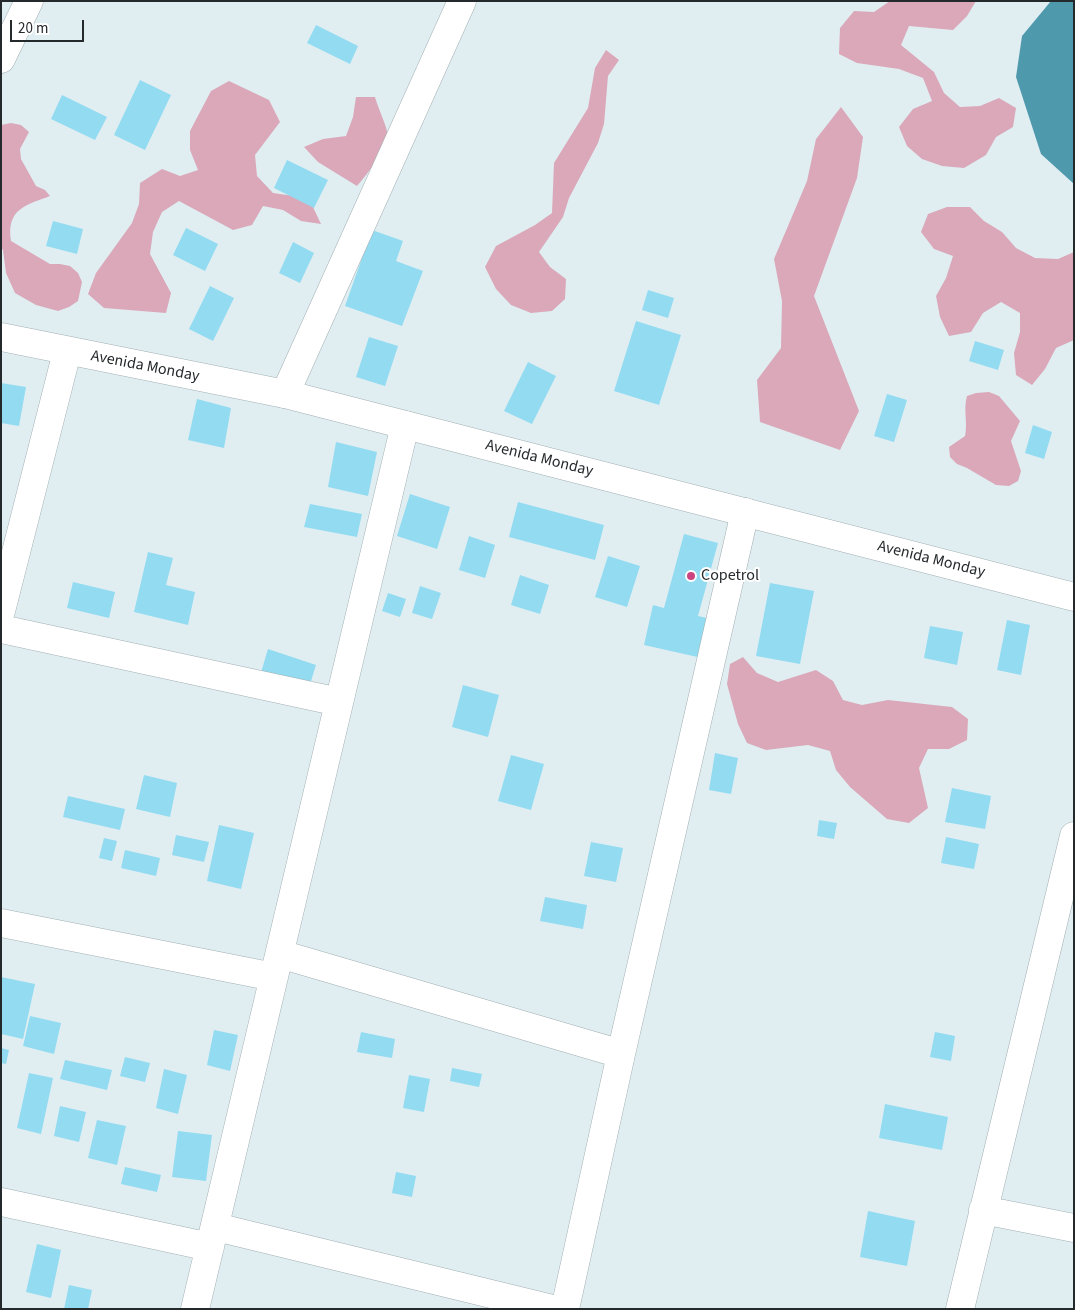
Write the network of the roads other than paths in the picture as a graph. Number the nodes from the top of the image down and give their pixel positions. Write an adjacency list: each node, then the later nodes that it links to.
1 (29, 1): 3 (main road)
2 (462, 1): 6 (main road)
3 (1, 59)
4 (1, 337): 5 (main road, Avenida Monday)
5 (67, 352): 6 (main road, Avenida Monday); 10 (main road)
6 (285, 394): 7 (main road, Avenida Monday)
7 (404, 425): 8 (main road, Avenida Monday); 12 (main road)
8 (745, 512): 9 (main road, Avenida Monday); 17 (main road)
9 (1074, 597)
10 (1, 611)
11 (1, 629): 12 (main road)
12 (339, 702): 16 (main road)
13 (1074, 836): 15 (main road)
14 (1, 923): 16 (main road)
15 (1063, 930): 19 (main road)
16 (277, 966): 17 (main road); 21 (main road)
17 (621, 1054): 24 (main road)
18 (1, 1202): 21 (main road)
19 (983, 1210): 20 (main road); 25 (main road)
20 (1074, 1228)
21 (213, 1237): 22 (main road); 23 (main road)
22 (195, 1309)
23 (553, 1309)
24 (564, 1309)
25 (960, 1309)

